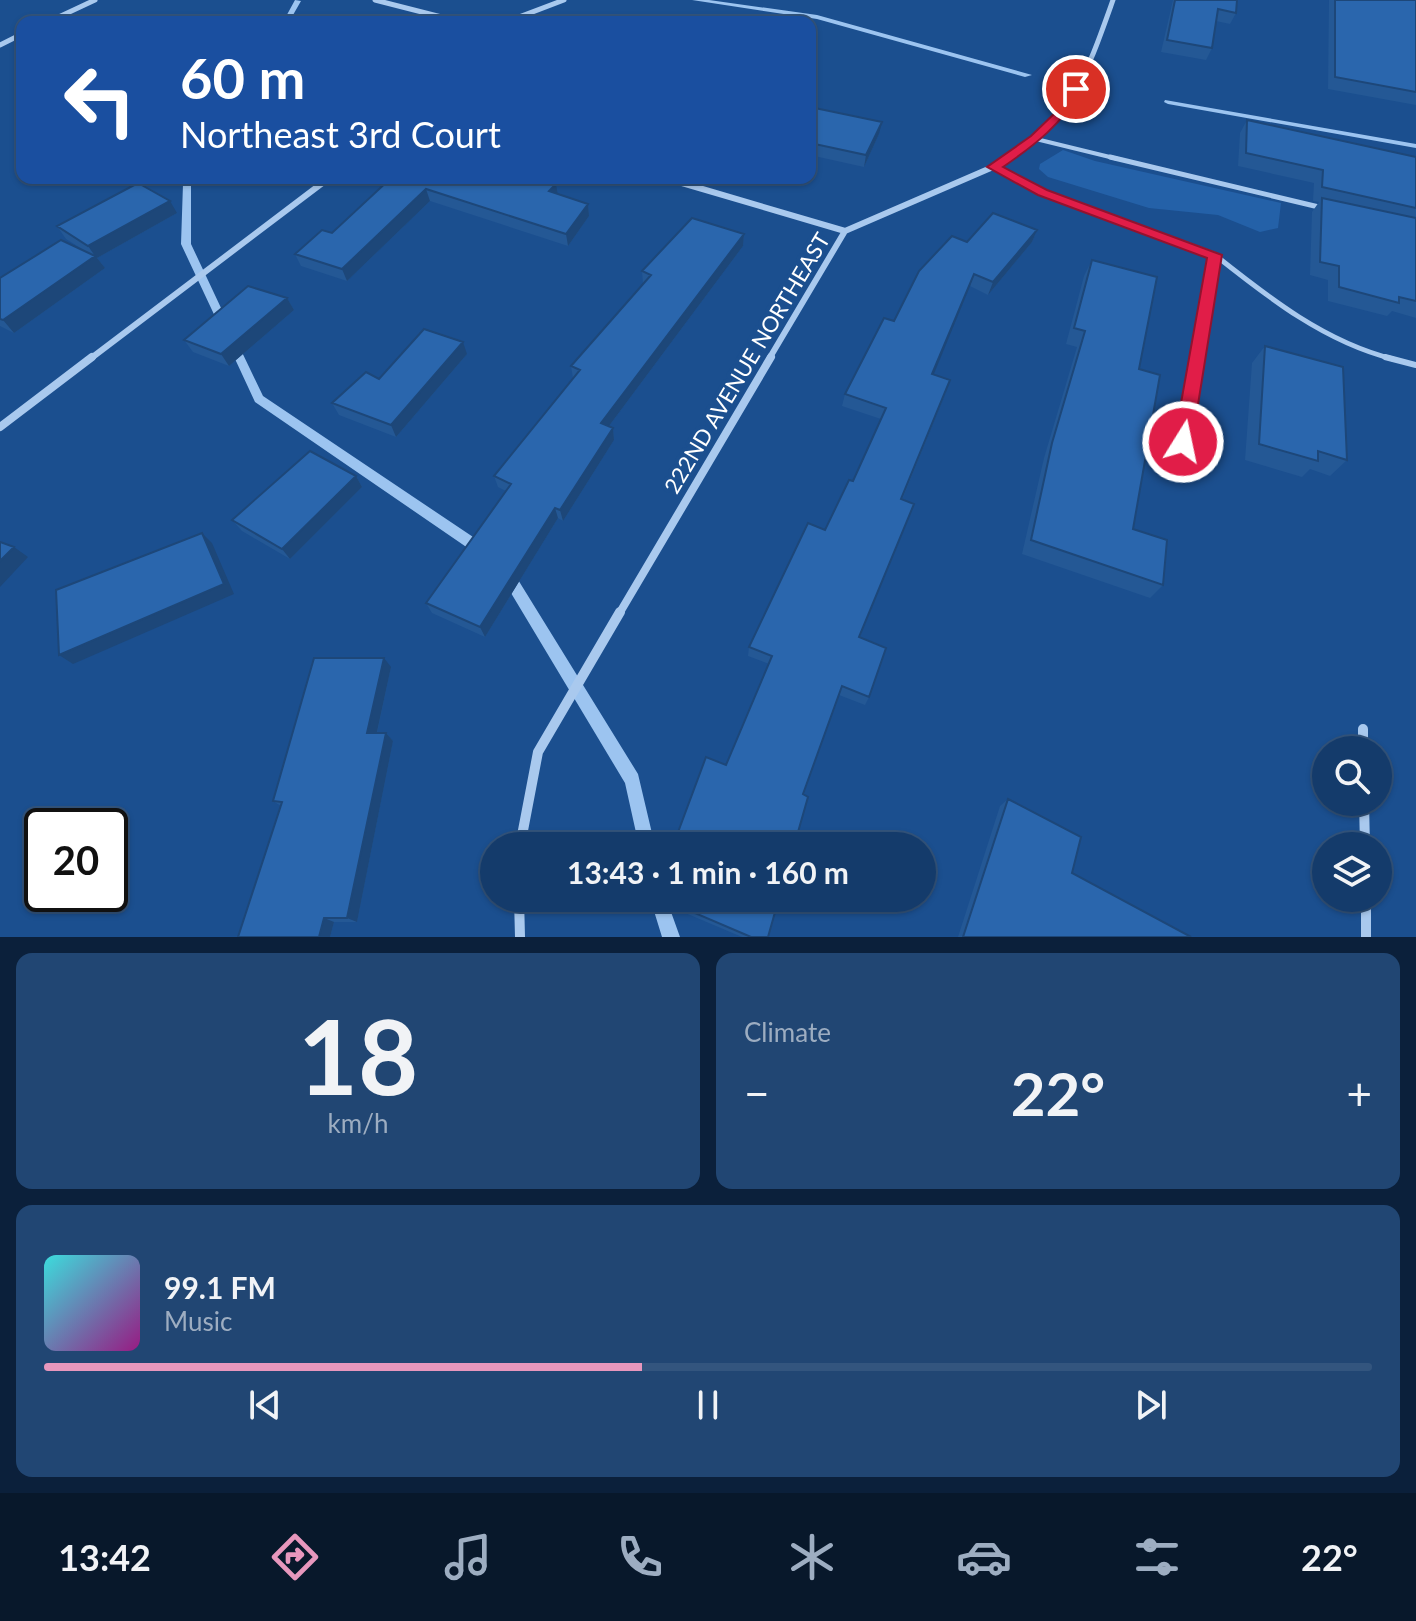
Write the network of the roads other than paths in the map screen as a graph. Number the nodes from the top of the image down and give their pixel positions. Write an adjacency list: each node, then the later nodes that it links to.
1 (95, 0): 5 (street)
2 (375, 0): 6 (street)
3 (564, 0): 7 (street)
4 (1113, 0): 8 (street, 222ND AVENUE NORTHEAST)
5 (61, 16)
6 (438, 16)
7 (522, 16)
8 (1036, 139): 9 (street, 222ND AVENUE NORTHEAST); 12 (lane)
9 (993, 167): 13 (street, 222ND AVENUE NORTHEAST); 14 (street)
10 (321, 184): 16 (street)
11 (685, 184): 13 (street)
12 (1328, 209)
13 (845, 231): 20 (street, 222ND AVENUE NORTHEAST)
14 (1215, 255): 15 (lane); 17 (lane)
15 (1416, 365)
16 (0, 427)
17 (1183, 442)
18 (1363, 729): 19 (street)
19 (1363, 736)
20 (522, 832)
21 (519, 912): 23 (street)
22 (1366, 912): 24 (street)
23 (520, 937)
24 (1366, 937)

